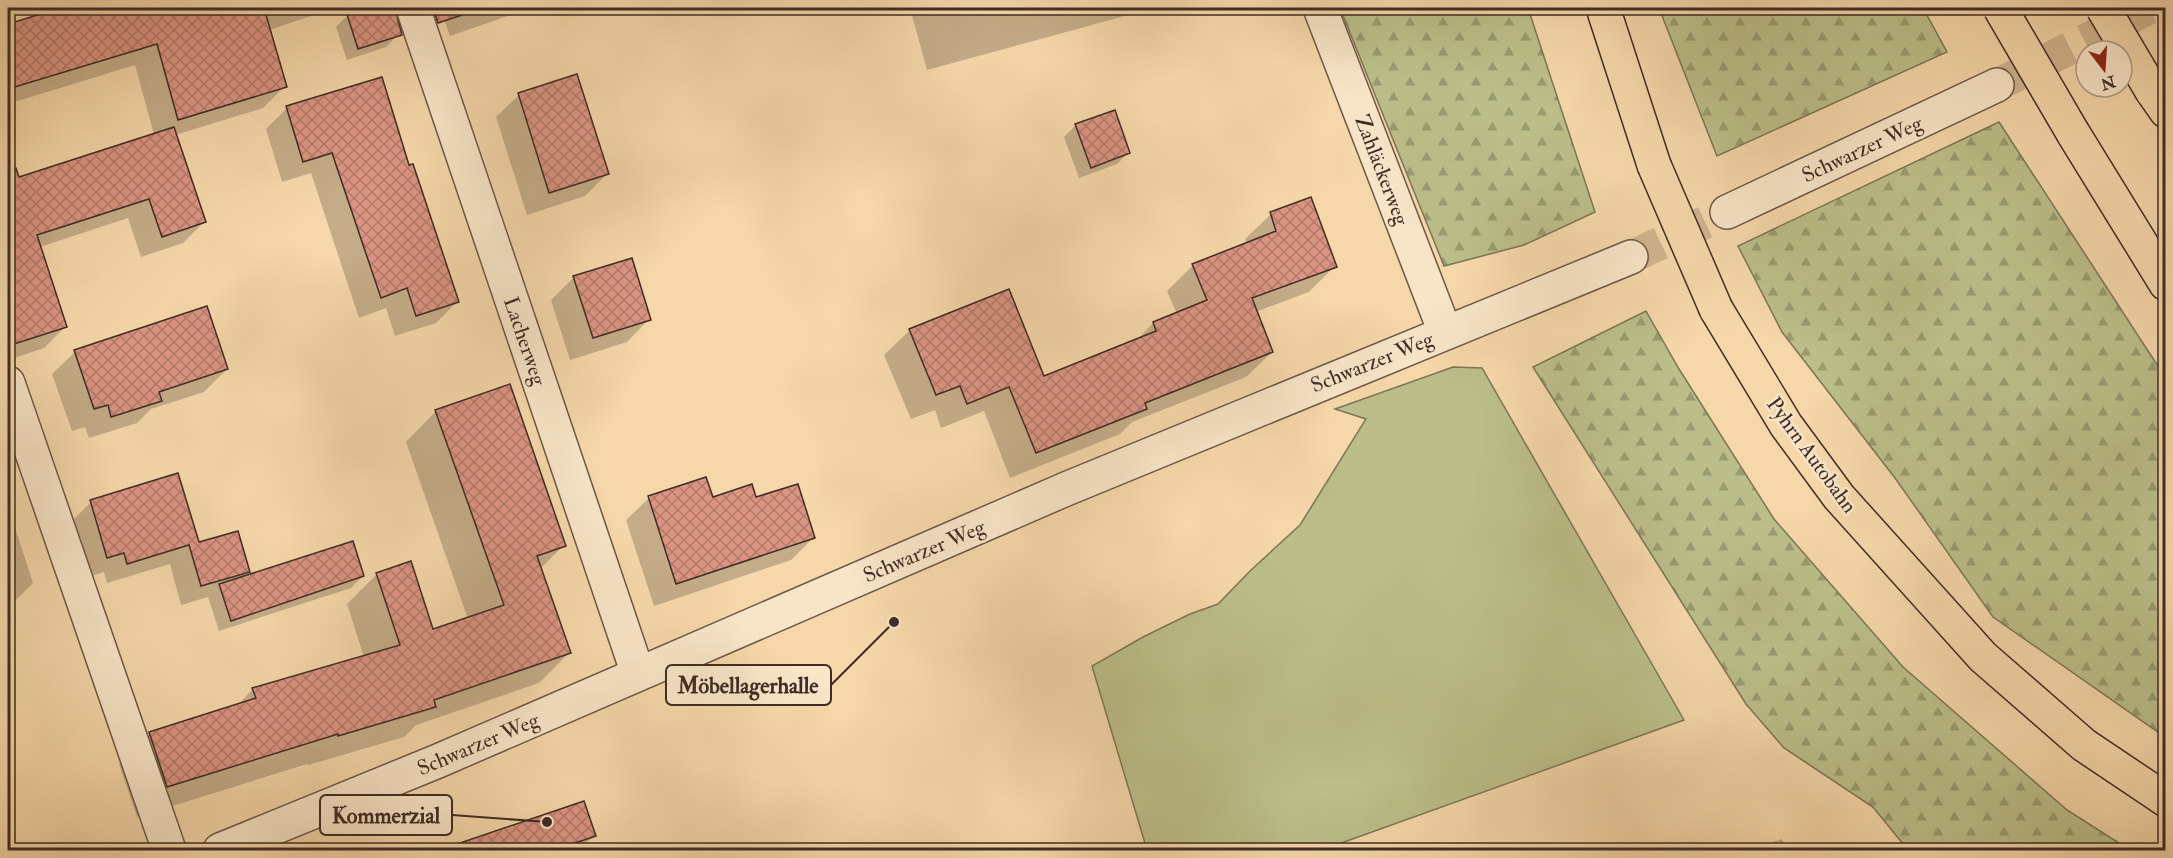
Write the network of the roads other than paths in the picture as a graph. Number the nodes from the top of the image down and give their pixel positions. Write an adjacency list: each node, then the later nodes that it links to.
1 (413, 8): 13 (street, Lacherweg)
2 (1320, 8): 11 (street, Zahläckerweg)
3 (1603, 8): 14 (highway, Pyhrn Autobahn, bridge)
4 (2000, 8): 10 (highway, bridge)
5 (2103, 8): 7 (highway, bridge)
6 (1996, 85): 8 (street, Schwarzer Weg)
7 (2159, 101)
8 (1727, 212)
9 (1631, 257): 11 (street, Schwarzer Weg)
10 (2166, 284)
11 (1445, 332): 13 (street, Schwarzer Weg)
12 (8, 383): 15 (street)
13 (638, 674): 16 (street, Schwarzer Weg)
14 (2166, 800)
15 (169, 850)
16 (220, 850)

